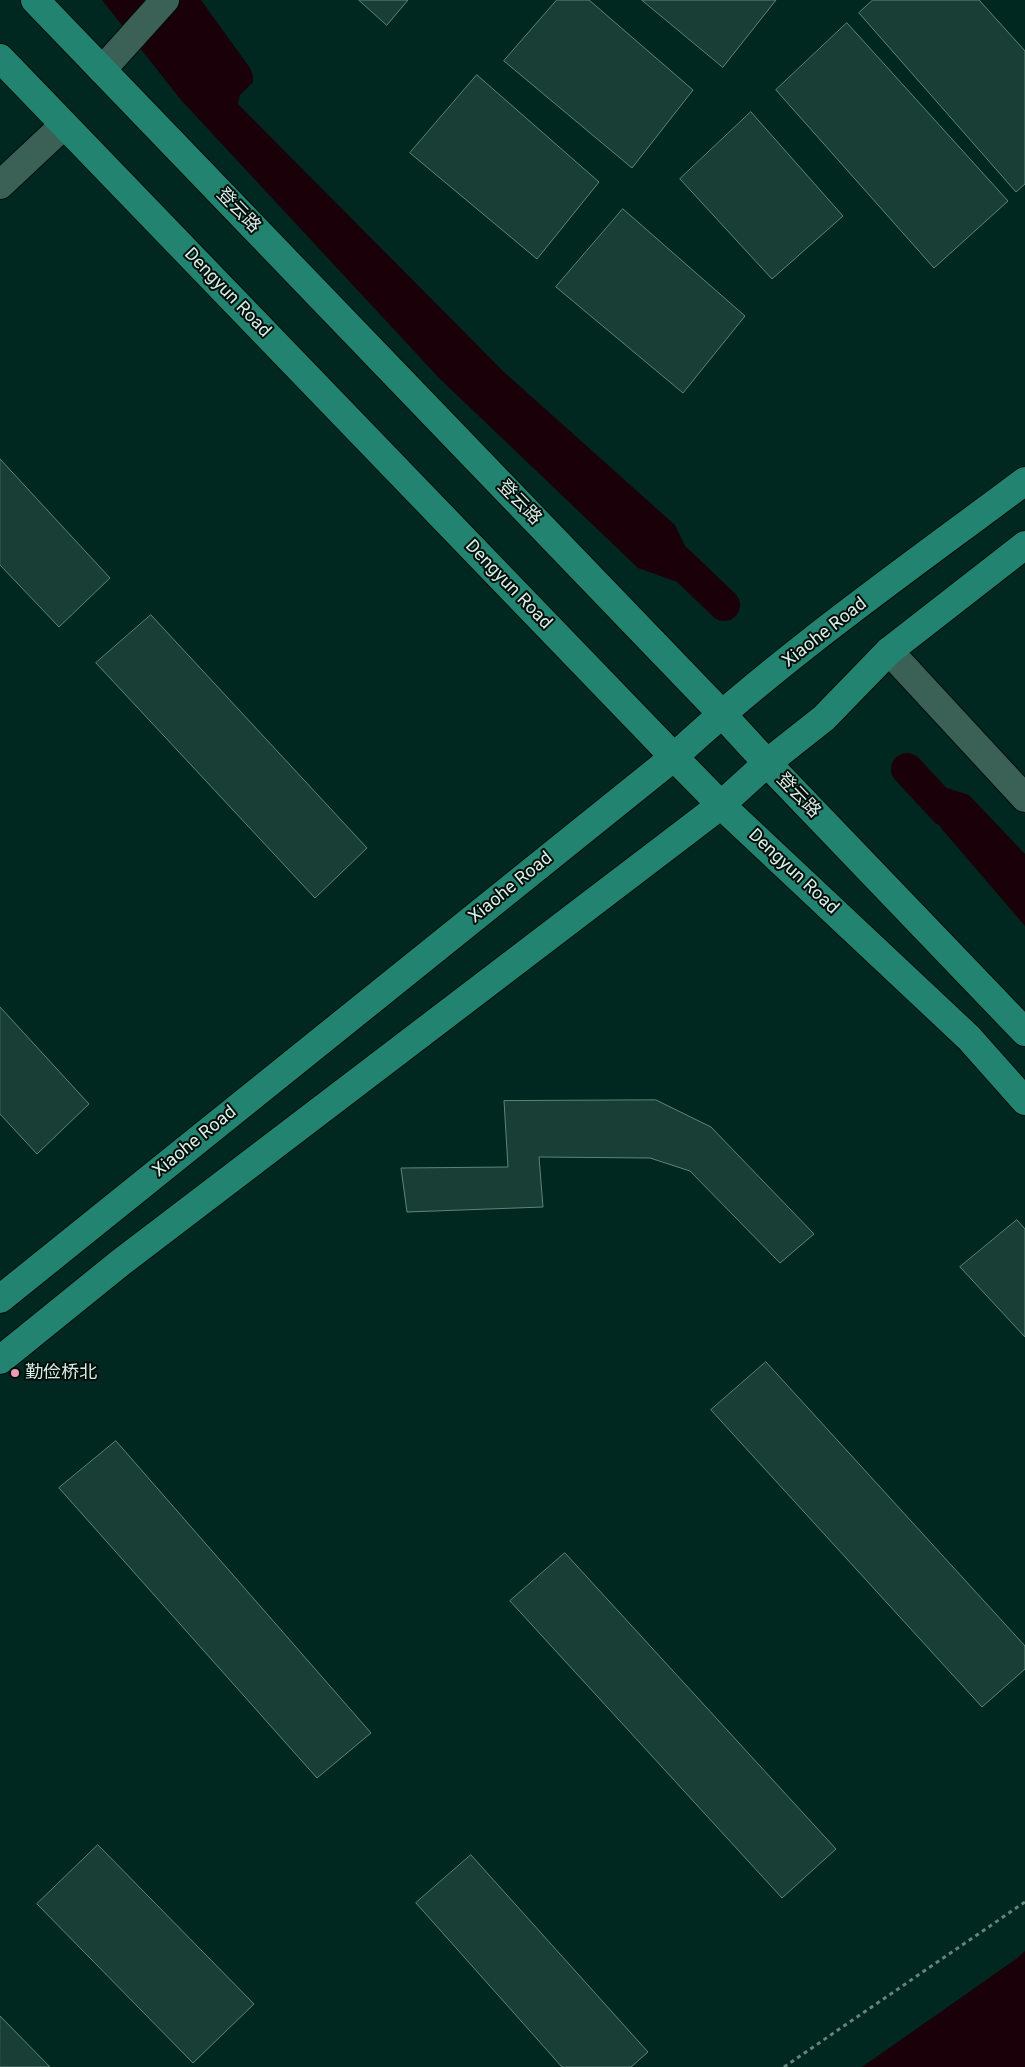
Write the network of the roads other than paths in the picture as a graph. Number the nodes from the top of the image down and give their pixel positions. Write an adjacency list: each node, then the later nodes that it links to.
1 (35, 0): 4 (main road, 登云路)
2 (165, 0): 4 (street)
3 (0, 58): 5 (main road, Dengyun Road)
4 (102, 70): 10 (main road, 登云路)
5 (64, 125): 6 (street); 11 (main road, Dengyun Road)
6 (0, 185)
7 (1025, 481): 10 (main road, Xiaohe Road)
8 (1025, 545): 9 (main road)
9 (889, 651): 12 (main road); 13 (street)
10 (721, 713): 11 (main road, Xiaohe Road); 12 (main road, 登云路)
11 (674, 757): 14 (main road, Dengyun Road); 17 (main road, Xiaohe Road)
12 (767, 763): 14 (main road); 15 (main road, 登云路)
13 (1025, 798)
14 (721, 805): 16 (main road, Dengyun Road); 18 (main road)
15 (1025, 1032)
16 (1025, 1101)
17 (0, 1299)
18 (0, 1360)

